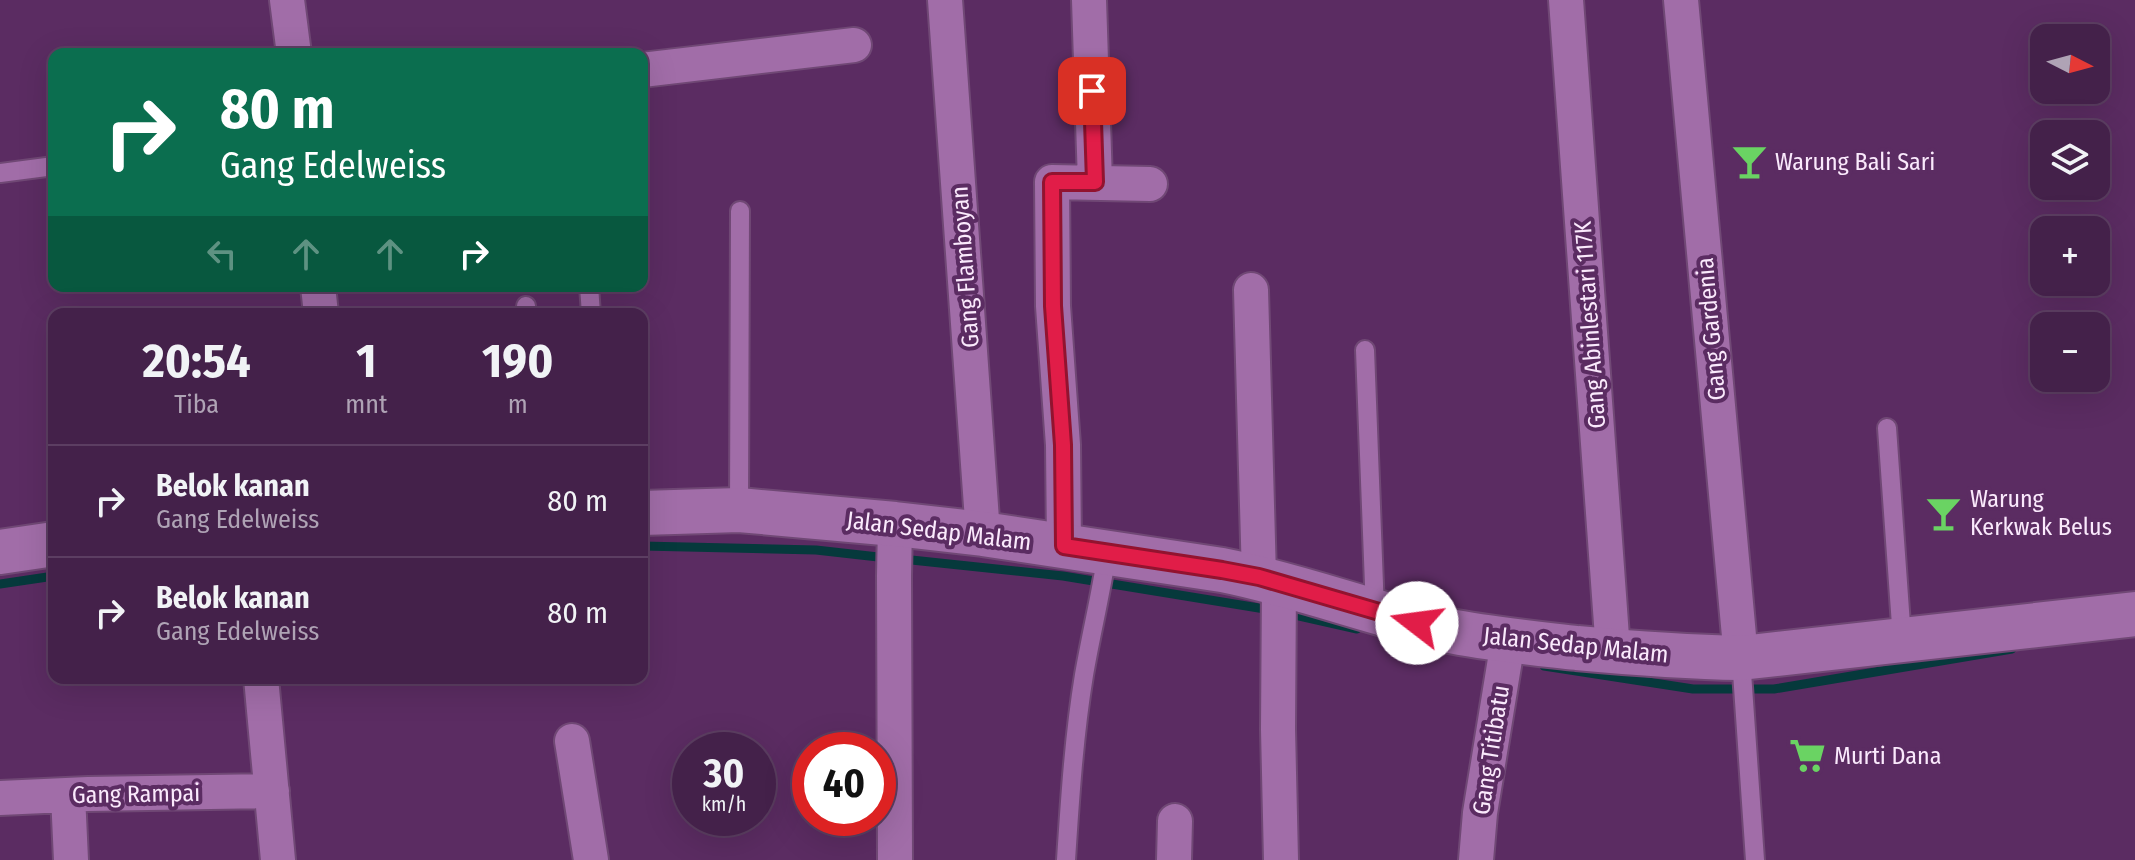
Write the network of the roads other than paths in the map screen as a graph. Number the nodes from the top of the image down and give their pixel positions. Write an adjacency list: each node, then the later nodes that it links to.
1 (287, 0): 7 (street)
2 (945, 0): 19 (street, Gang Flamboyan)
3 (1089, 0): 11 (street)
4 (1566, 0): 29 (street, Gang Abinlestari 117K)
5 (1681, 0): 31 (street, Gang Gardenia)
6 (854, 45): 8 (street)
7 (293, 48)
8 (648, 69)
9 (48, 167): 10 (lane)
10 (0, 173)
11 (1095, 182): 12 (street); 21 (street)
12 (1150, 184)
13 (740, 211): 17 (lane)
14 (1251, 290): 25 (street)
15 (1365, 350): 26 (lane)
16 (1887, 428): 28 (lane)
17 (739, 510): 18 (street, Jalan Sedap Malam); 22 (street, Jalan Sedap Malam)
18 (648, 513)
19 (983, 534): 21 (street, Jalan Sedap Malam); 22 (street, Jalan Sedap Malam)
20 (48, 545): 23 (street)
21 (1064, 546): 24 (street, Jalan Sedap Malam)
22 (895, 550): 41 (street)
23 (0, 552)
24 (1106, 562): 25 (street, Jalan Sedap Malam); 42 (lane)
25 (1274, 596): 26 (street, Jalan Sedap Malam); 44 (street)
26 (1375, 612): 30 (street, Jalan Sedap Malam)
27 (2135, 614): 28 (street, Jalan Sedap Malam)
28 (1902, 639): 31 (street, Jalan Sedap Malam)
29 (1613, 651): 30 (street, Jalan Sedap Malam); 31 (street, Jalan Sedap Malam)
30 (1505, 656): 45 (street, Gang Titibatu)
31 (1742, 671): 46 (lane)
32 (262, 684): 34 (street)
33 (572, 741): 40 (street)
34 (272, 791): 35 (street, Gang Rampai); 39 (street)
35 (68, 795): 36 (street, Gang Rampai); 38 (street)
36 (0, 798)
37 (1175, 821): 43 (street)
38 (71, 860)
39 (278, 860)
40 (591, 860)
41 (895, 860)
42 (1066, 860)
43 (1174, 860)
44 (1281, 860)
45 (1476, 860)
46 (1755, 860)

